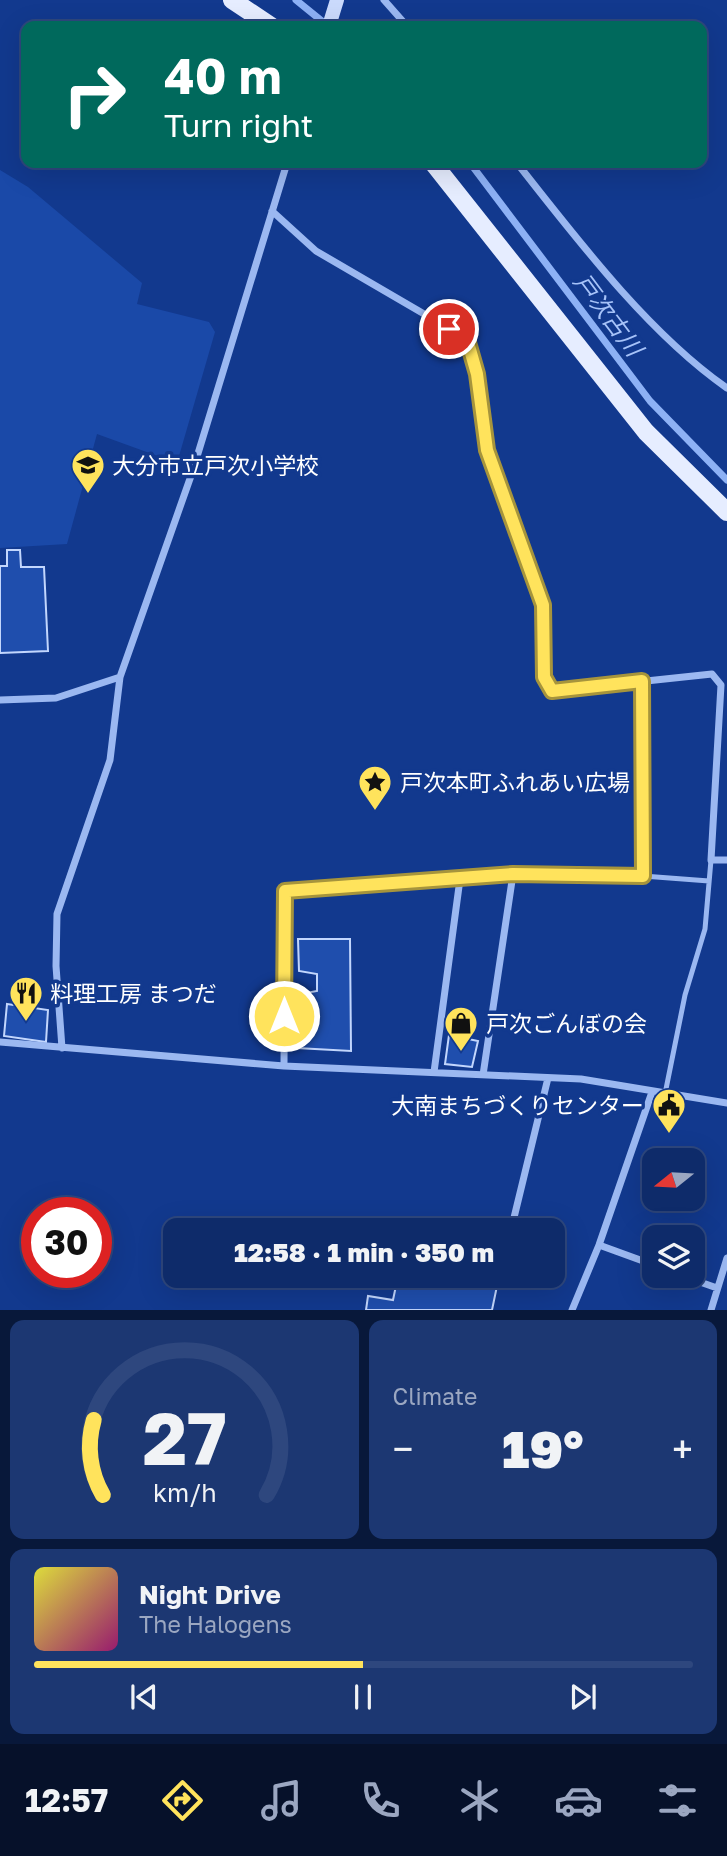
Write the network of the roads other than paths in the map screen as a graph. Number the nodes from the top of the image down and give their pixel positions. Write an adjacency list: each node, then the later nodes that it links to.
1 (232, 0): 4 (main road)
2 (384, 0): 6 (street)
3 (336, 2): 5 (main road)
4 (264, 21)
5 (330, 21)
6 (403, 21)
7 (285, 168): 10 (street)
8 (437, 168): 12 (main road)
9 (521, 168): 11 (street)
10 (272, 211): 13 (street); 14 (street)
11 (727, 387)
12 (727, 512)
13 (120, 677): 15 (street); 23 (street)
14 (642, 681): 16 (street); 19 (lane)
15 (0, 700)
16 (711, 860): 17 (street); 21 (lane)
17 (727, 860)
18 (513, 874): 19 (lane); 20 (street); 26 (street)
19 (643, 876): 21 (lane)
20 (460, 879): 24 (street); 25 (street)
21 (709, 881): 29 (lane)
22 (0, 1042): 23 (street)
23 (62, 1048): 24 (street)
24 (284, 1066): 25 (street)
25 (434, 1072): 26 (street)
26 (483, 1075): 27 (street)
27 (548, 1078): 28 (street); 31 (street)
28 (652, 1092): 29 (street); 32 (street)
29 (666, 1094): 30 (street)
30 (727, 1103)
31 (514, 1218)
32 (599, 1245): 34 (street); 37 (street)
33 (727, 1258): 36 (street)
34 (642, 1261)
35 (705, 1284): 36 (street)
36 (717, 1289): 38 (street)
37 (572, 1310)
38 (711, 1310)

